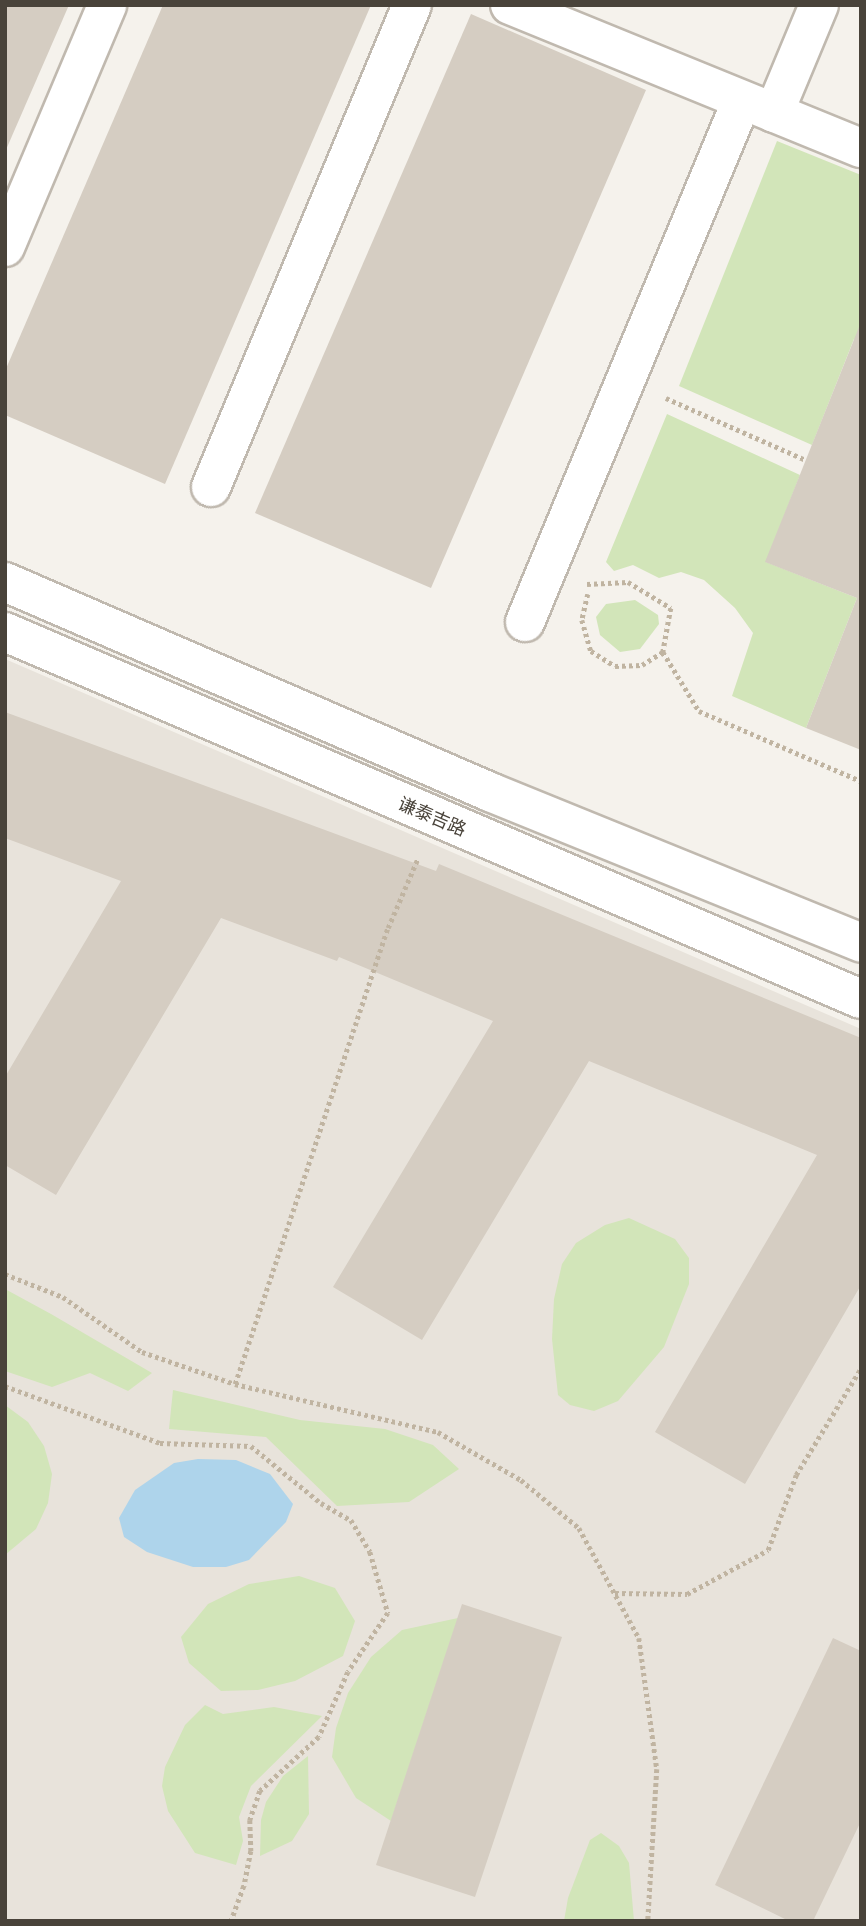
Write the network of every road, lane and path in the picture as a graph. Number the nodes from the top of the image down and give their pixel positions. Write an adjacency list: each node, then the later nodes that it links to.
1 (107, 5): 8 (street)
2 (412, 5): 11 (street)
3 (510, 5): 5 (street)
4 (819, 5): 6 (street)
5 (563, 15): 6 (street)
6 (758, 106): 7 (street); 9 (street)
7 (861, 148)
8 (5, 247)
9 (625, 381): 10 (path); 12 (street)
10 (806, 460)
11 (211, 487)
12 (548, 566): 14 (path); 15 (street)
13 (5, 582): 20 (street)
14 (590, 586): 17 (path); 17 (path)
15 (525, 622)
16 (5, 632): 19 (street, 谦泰吉路)
17 (663, 652): 18 (path)
18 (861, 781)
19 (435, 819): 21 (street, 谦泰吉路); 24 (path)
20 (861, 943)
21 (861, 999)
22 (5, 1274): 24 (path)
23 (861, 1368): 26 (path)
24 (235, 1384): 26 (path)
25 (5, 1387): 27 (path)
26 (614, 1593): 28 (path)
27 (231, 1921)
28 (648, 1921)

